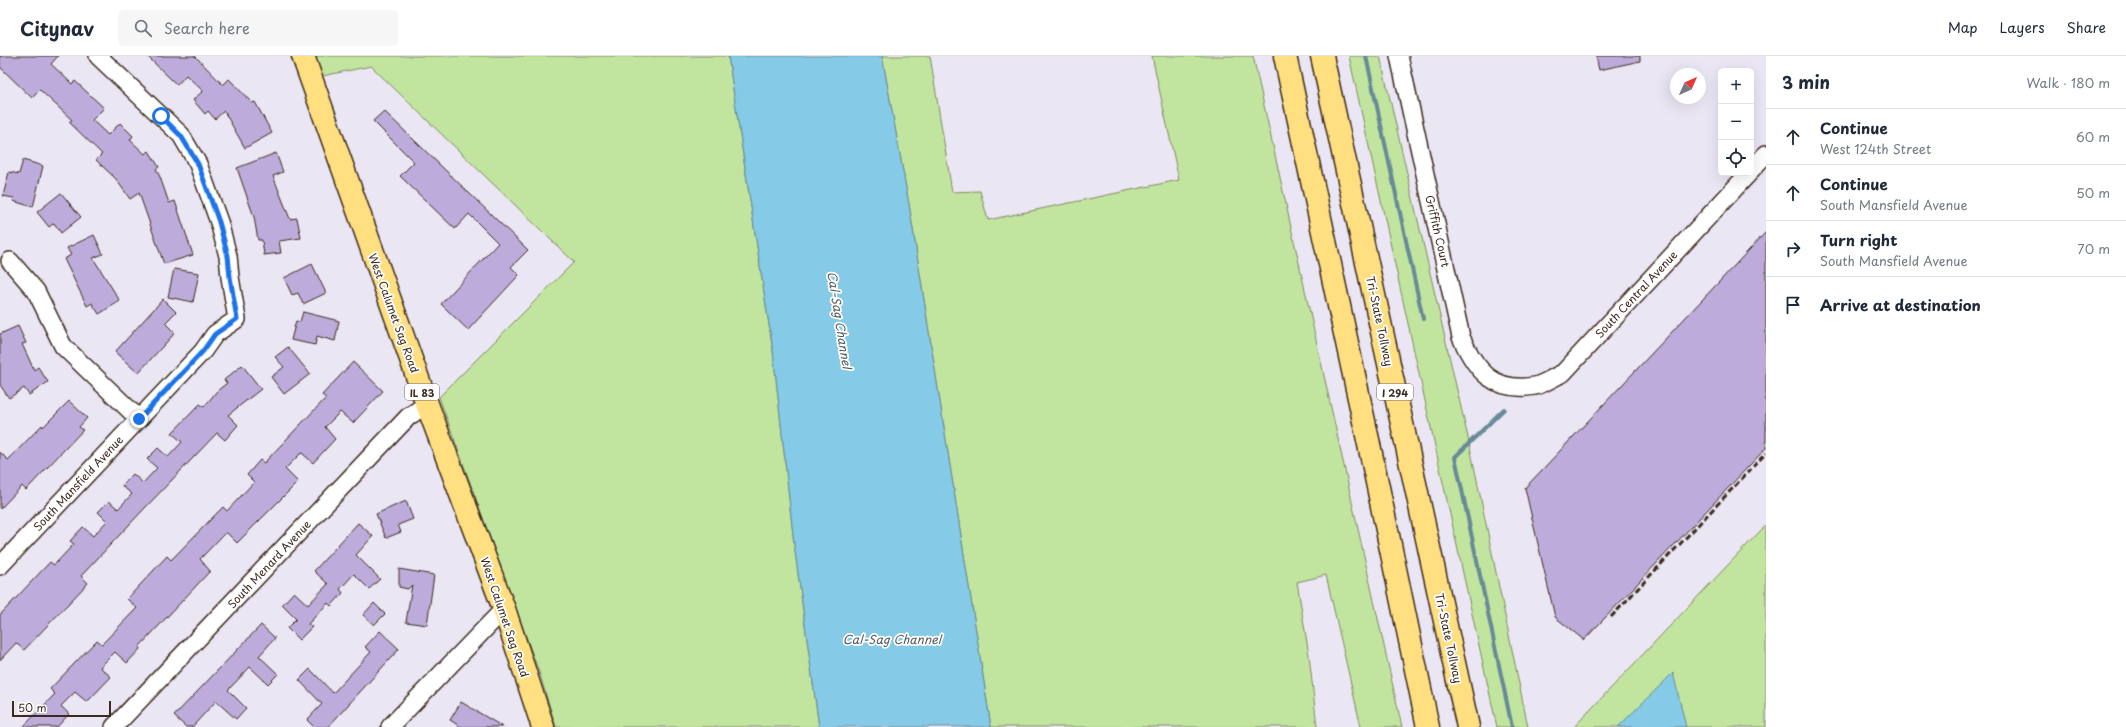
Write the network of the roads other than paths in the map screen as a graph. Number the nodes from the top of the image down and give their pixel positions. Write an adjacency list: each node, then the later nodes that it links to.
1 (98, 56): 12 (street, South Mansfield Avenue)
2 (303, 56): 11 (main road, West Calumet Sag Road / IL 83)
3 (1285, 56): 18 (main road)
4 (1322, 56): 19 (main road, Tri-State Tollway / I 294)
5 (1399, 56): 10 (street, Griffith Court)
6 (1766, 154): 7 (street)
7 (1754, 167)
8 (1745, 176): 10 (street, South Central Avenue)
9 (10, 261): 12 (street)
10 (1507, 387)
11 (427, 404): 14 (main road, West Calumet Sag Road / IL 83); 15 (street, South Menard Avenue)
12 (139, 419): 13 (street, South Mansfield Avenue)
13 (0, 566)
14 (504, 609): 16 (street); 17 (main road, West Calumet Sag Road / IL 83)
15 (114, 727)
16 (390, 727)
17 (543, 727)
18 (1428, 727)
19 (1468, 727)

